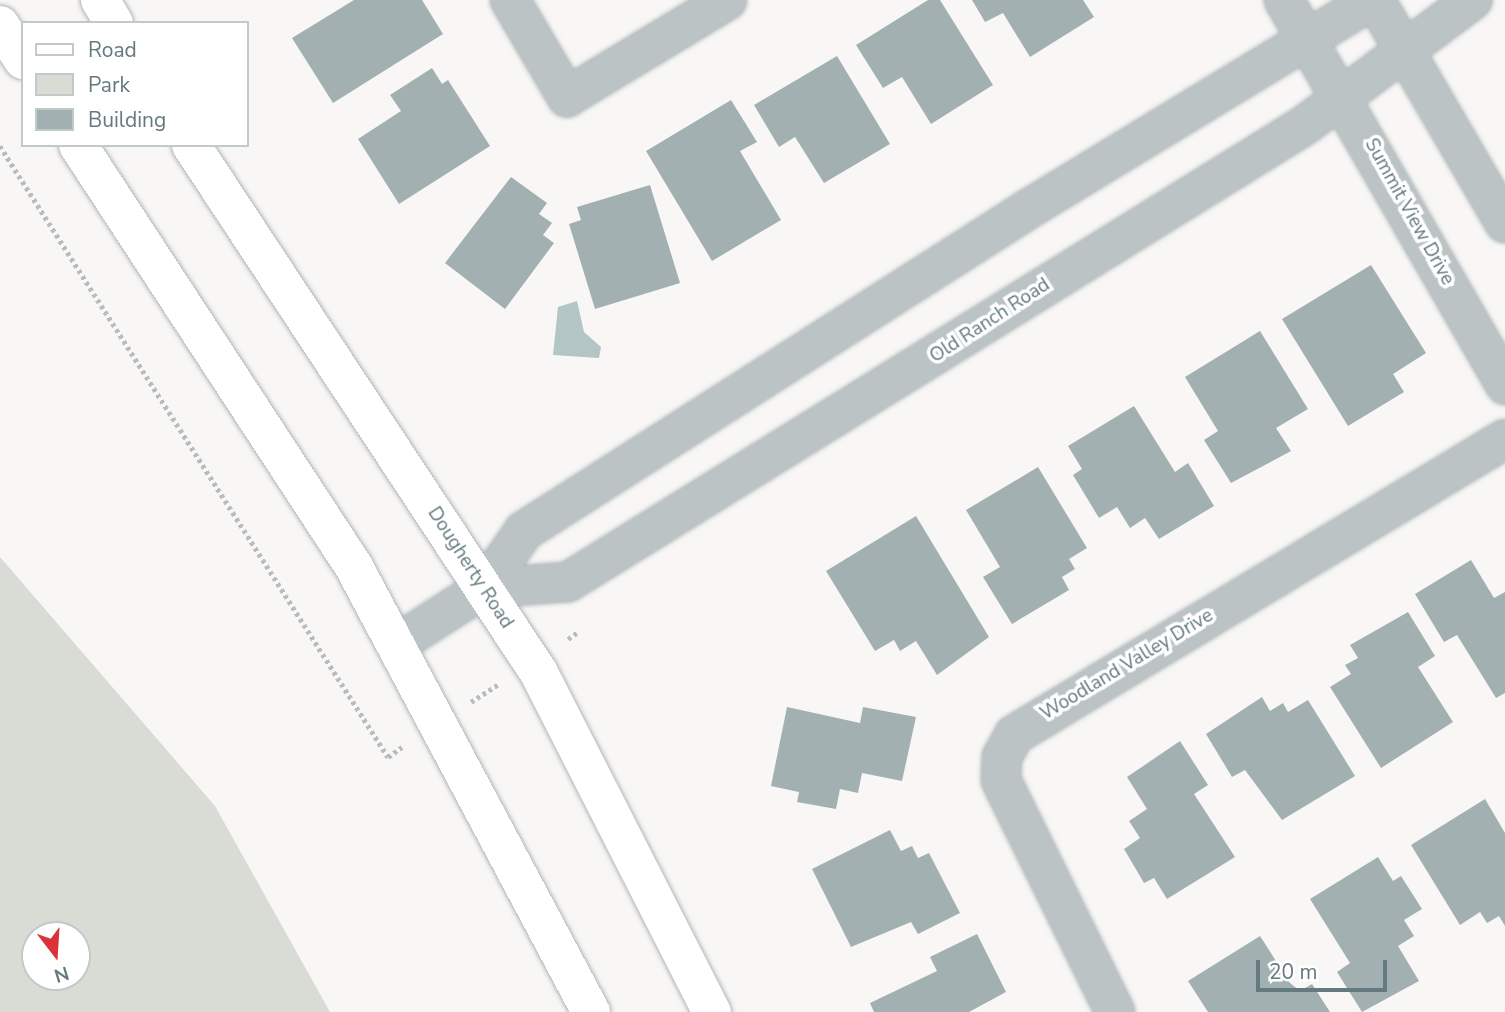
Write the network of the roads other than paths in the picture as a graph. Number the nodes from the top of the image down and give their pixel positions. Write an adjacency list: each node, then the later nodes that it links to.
1 (100, 0): 7 (main road)
2 (510, 0): 3 (street)
3 (727, 0)
4 (1284, 0): 9 (street, Summit View Drive)
5 (1374, 0): 9 (street, Old Ranch Road); 10 (street)
6 (1472, 0): 10 (street, Old Ranch Road)
7 (113, 21)
8 (0, 25): 11 (main road)
9 (1311, 40): 12 (street, Summit View Drive); 18 (street, Old Ranch Road)
10 (1407, 53): 12 (street, Old Ranch Road); 15 (street)
11 (21, 57)
12 (1344, 97): 16 (street, Summit View Drive); 18 (street, Old Ranch Road)
13 (79, 147): 19 (main road)
14 (192, 147): 18 (main road, Dougherty Road)
15 (1505, 223)
16 (1505, 385)
17 (1505, 439): 22 (street, Woodland Valley Drive)
18 (484, 588): 19 (street, Old Ranch Road); 21 (main road, Dougherty Road)
19 (397, 644): 20 (main road)
20 (591, 1012)
21 (712, 1012)
22 (1115, 1012)

